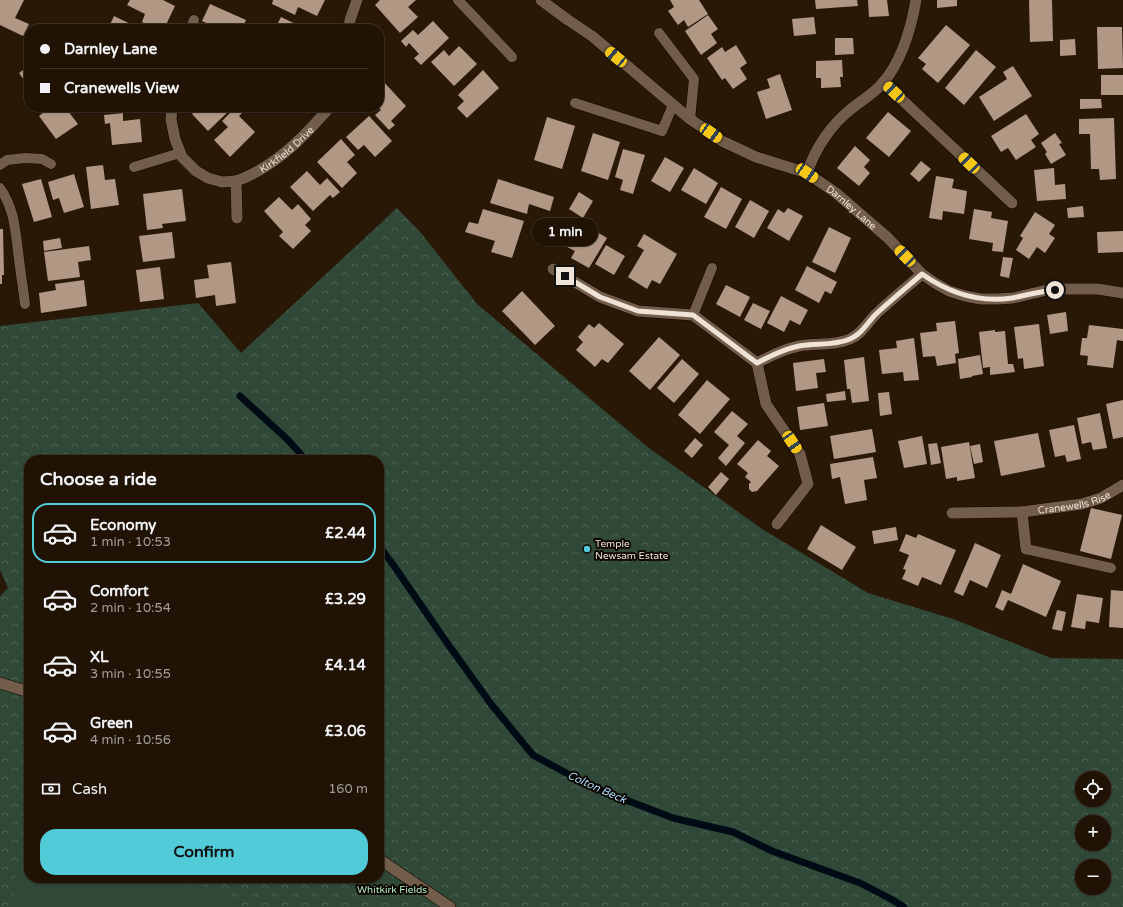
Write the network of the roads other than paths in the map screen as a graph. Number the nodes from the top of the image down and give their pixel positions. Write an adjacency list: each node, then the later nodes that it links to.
1 (357, 0): 5 (street)
2 (458, 0): 7 (lane)
3 (541, 0): 10 (street, Darnley Lane)
4 (916, 0): 8 (street)
5 (350, 24)
6 (659, 33): 13 (lane)
7 (512, 57)
8 (883, 82): 18 (street); 21 (street)
9 (575, 103): 10 (lane)
10 (673, 105): 13 (street, Darnley Lane)
11 (172, 112): 14 (street, Kirkfield Drive)
12 (325, 112): 19 (street, Kirkfield Drive)
13 (690, 119): 18 (street, Darnley Lane)
14 (180, 153): 17 (lane); 19 (street, Kirkfield Drive)
15 (51, 164): 16 (lane)
16 (0, 165)
17 (134, 166)
18 (807, 173): 25 (street, Darnley Lane)
19 (236, 181): 22 (street)
20 (0, 188): 27 (lane)
21 (1012, 203)
22 (237, 218)
23 (712, 268): 28 (lane)
24 (553, 269): 28 (street)
25 (922, 274): 26 (street, Darnley Lane); 29 (street)
26 (1123, 294)
27 (25, 304)
28 (693, 315): 29 (street)
29 (757, 363): 33 (street)
30 (1123, 484): 31 (street, Cranewells Rise)
31 (1022, 512): 32 (street, Cranewells Rise); 34 (street, Cranewells Rise)
32 (952, 513)
33 (776, 524)
34 (1026, 548): 35 (lane)
35 (1111, 568)
36 (0, 683): 37 (street)
37 (24, 690)
38 (384, 862): 39 (street)
39 (450, 907)

